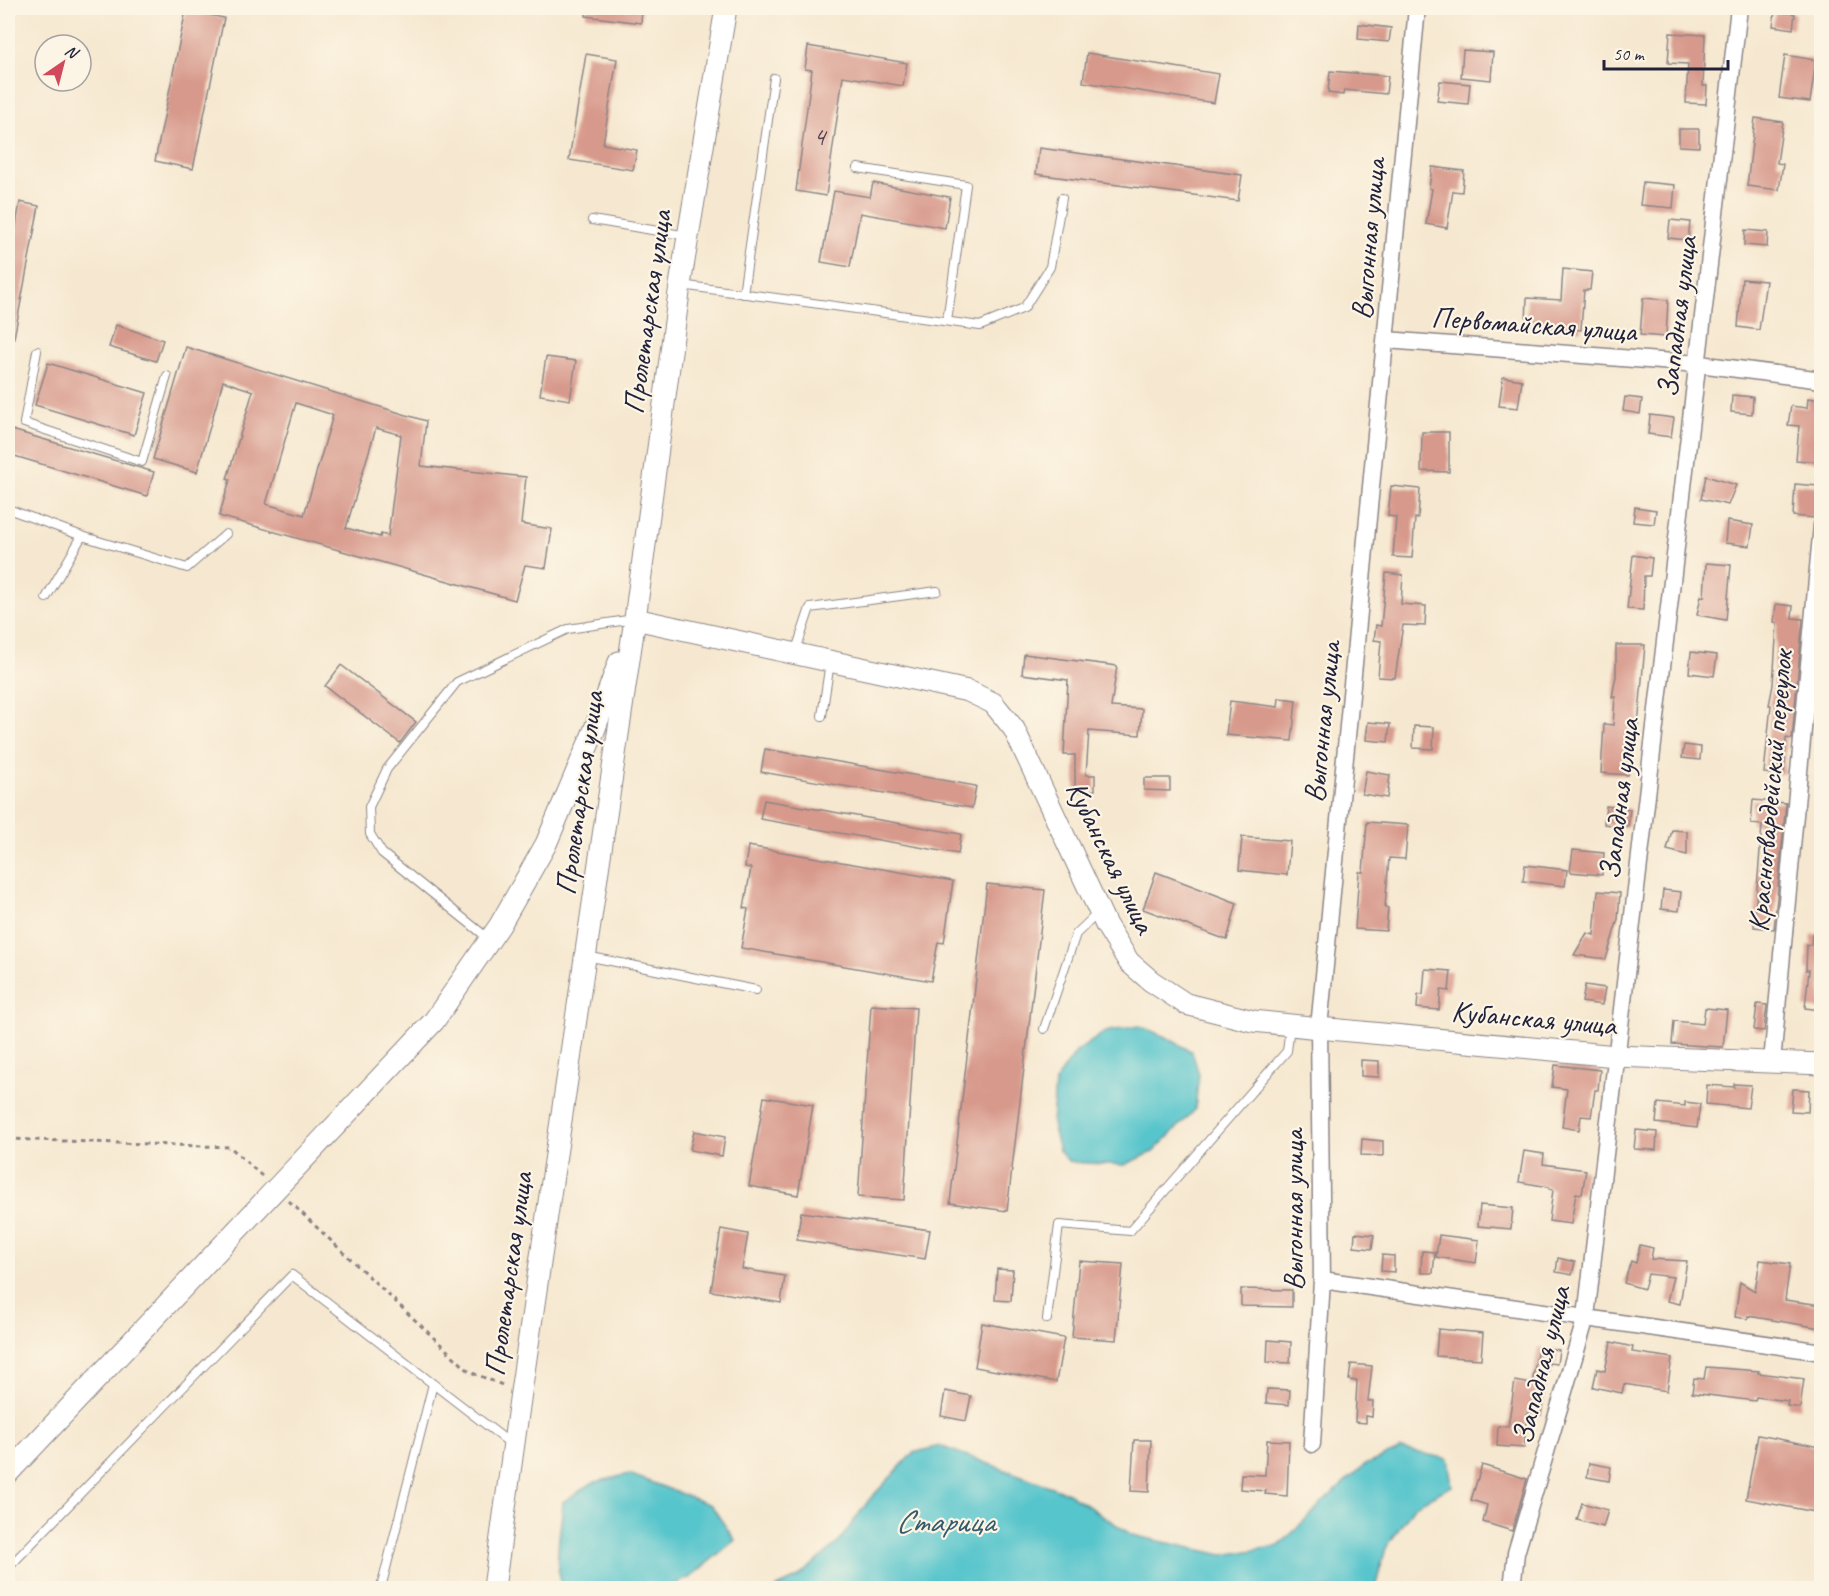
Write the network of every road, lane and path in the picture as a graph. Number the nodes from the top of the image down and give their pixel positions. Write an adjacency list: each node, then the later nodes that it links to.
1 (726, 8): 8 (street, Пролетарская улица)
2 (1417, 8): 12 (street, Выгонная улица)
3 (1739, 8): 14 (street, Западная улица)
4 (774, 78): 10 (lane)
5 (858, 168): 11 (lane)
6 (1062, 198): 11 (lane)
7 (592, 220): 8 (lane)
8 (688, 236): 9 (street, Пролетарская улица)
9 (680, 285): 10 (lane); 23 (street, Пролетарская улица)
10 (743, 294): 11 (lane)
11 (947, 321)
12 (1386, 340): 14 (street, Первомайская улица); 32 (street, Выгонная улица)
13 (37, 351): 15 (lane)
14 (1699, 364): 16 (street, Первомайская улица); 34 (street, Западная улица)
15 (167, 376)
16 (1821, 380)
17 (8, 509): 20 (lane)
18 (1821, 525): 35 (street, Красногвардейский переулок)
19 (226, 534): 20 (lane)
20 (82, 536): 22 (lane)
21 (938, 591): 24 (lane)
22 (46, 598)
23 (635, 619): 24 (street, Кубанская улица); 28 (street); 28 (lane); 29 (street, Пролетарская улица)
24 (795, 654): 25 (street, Кубанская улица)
25 (830, 661): 26 (lane); 27 (street, Кубанская улица)
26 (822, 716)
27 (1100, 911): 31 (street, Кубанская улица); 33 (lane)
28 (490, 940): 38 (street)
29 (585, 956): 30 (lane); 44 (street, Пролетарская улица)
30 (756, 990)
31 (1290, 1025): 32 (street, Кубанская улица); 41 (lane)
32 (1319, 1028): 34 (street, Кубанская улица); 39 (street, Выгонная улица)
33 (1044, 1029)
34 (1616, 1056): 35 (street, Кубанская улица); 40 (street, Западная улица)
35 (1772, 1062): 36 (street, Кубанская улица)
36 (1821, 1064)
37 (8, 1138): 38 (path)
38 (276, 1189): 44 (path); 47 (street)
39 (1322, 1280): 40 (street); 45 (street, Выгонная улица)
40 (1586, 1317): 42 (street); 51 (street, Западная улица)
41 (1047, 1319)
42 (1821, 1353)
43 (433, 1384): 46 (lane); 48 (lane); 49 (lane)
44 (521, 1392): 46 (street, Пролетарская улица)
45 (1312, 1444)
46 (513, 1446): 50 (street, Пролетарская улица)
47 (8, 1473)
48 (8, 1568)
49 (381, 1588)
50 (494, 1588)
51 (1512, 1588)

